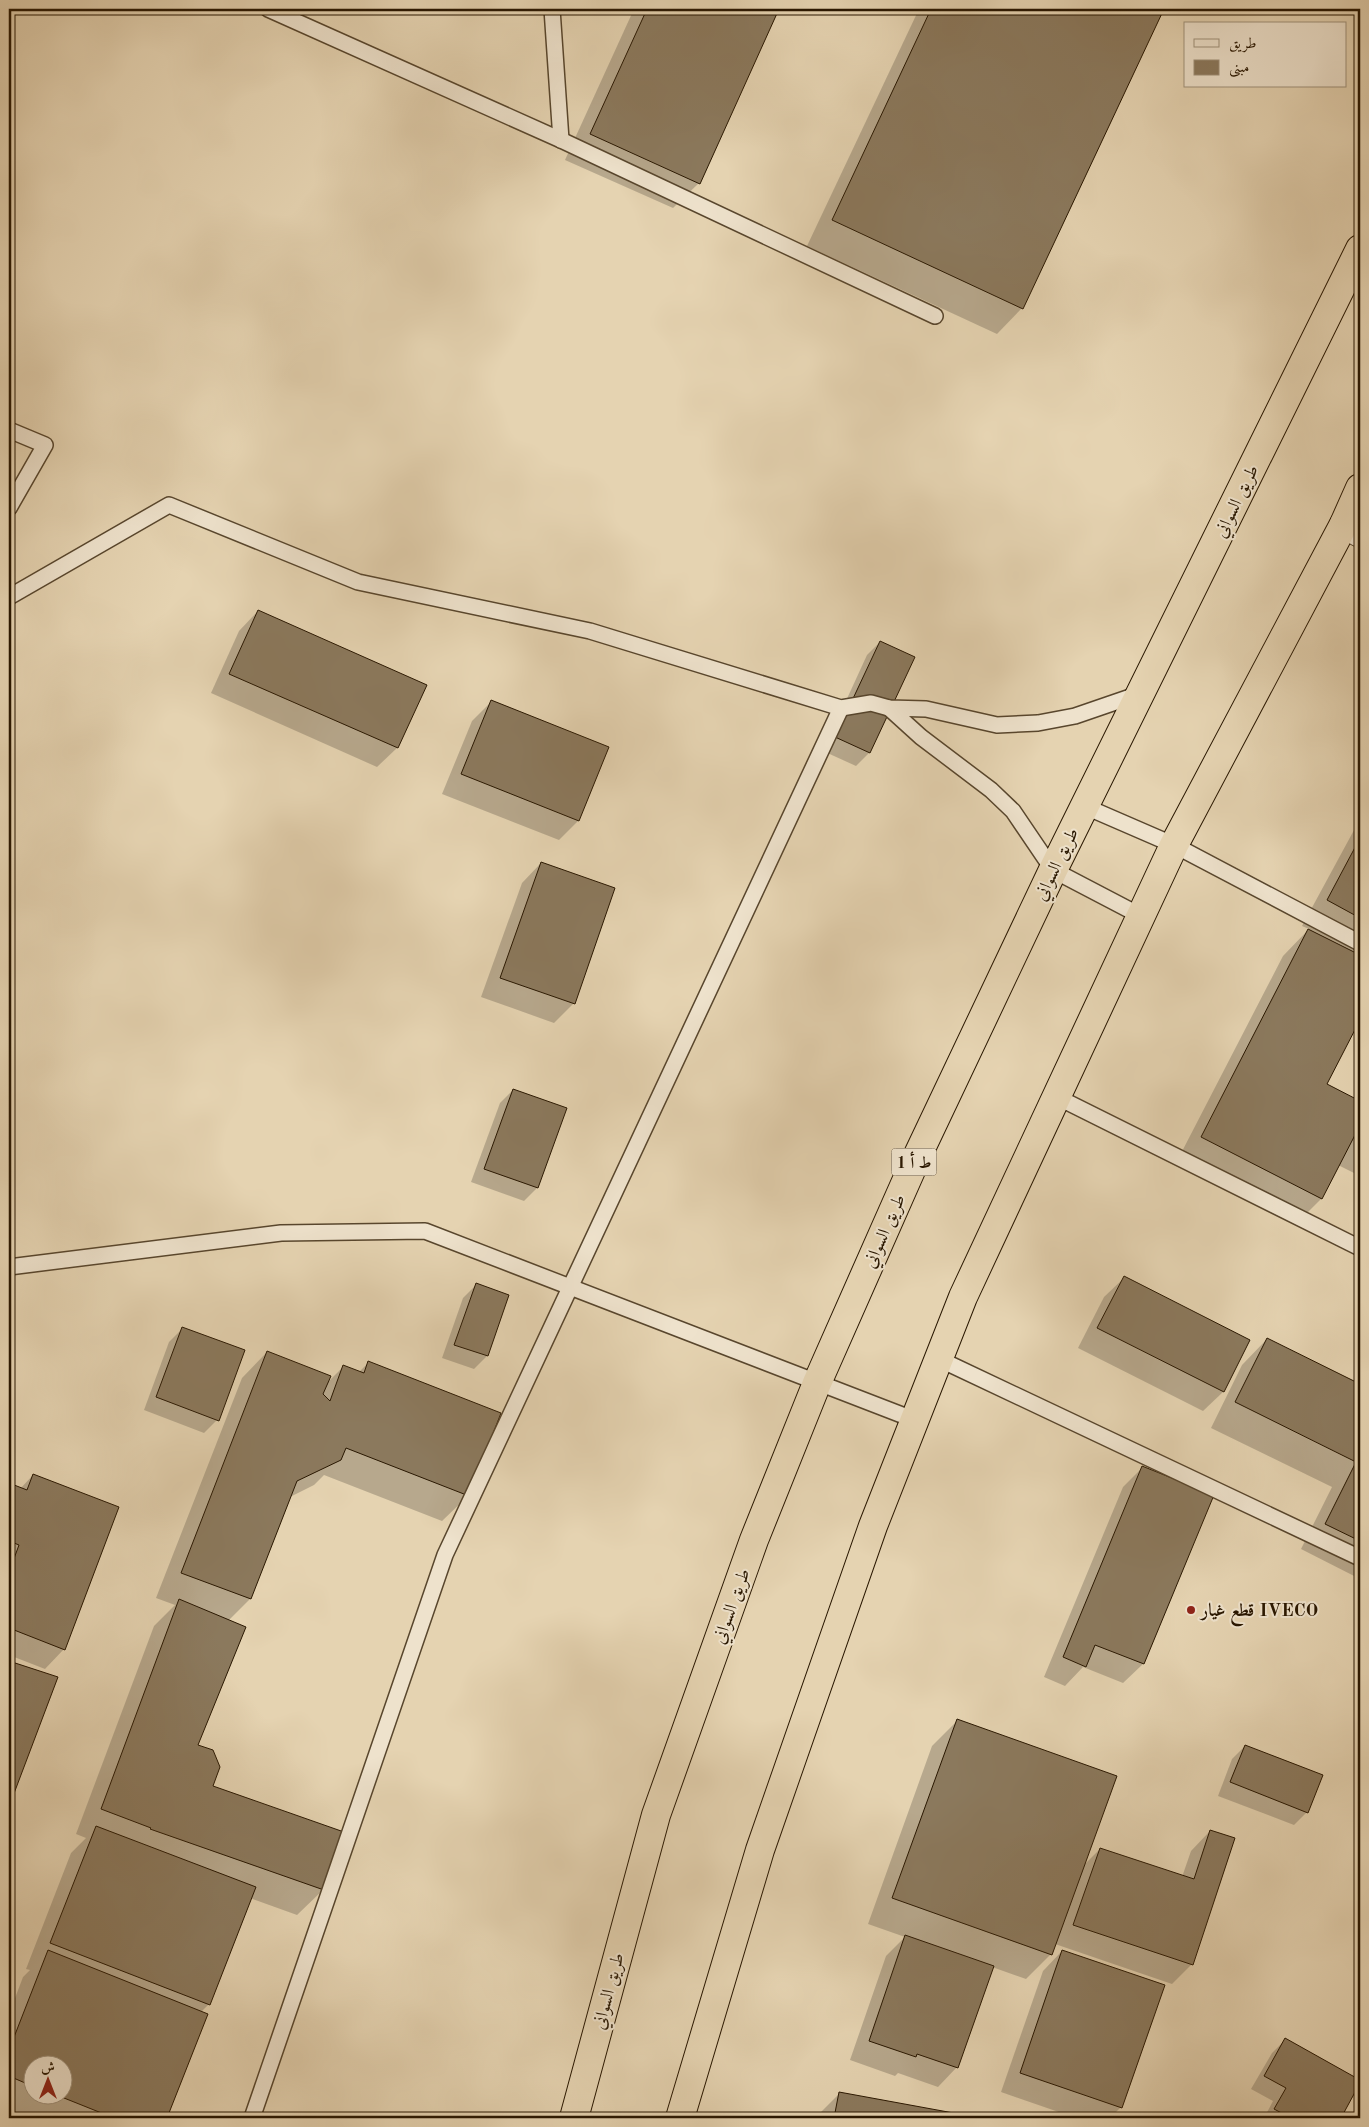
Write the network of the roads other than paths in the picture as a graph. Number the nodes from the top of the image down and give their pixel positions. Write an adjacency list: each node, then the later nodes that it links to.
1 (268, 9): 3 (lane)
2 (552, 9): 3 (lane)
3 (561, 140): 5 (lane)
4 (1360, 249): 11 (highway, طريق السواني / ط أ 1)
5 (935, 316)
6 (9, 430): 8 (lane)
7 (1360, 488): 9 (highway)
8 (9, 508)
9 (1352, 528): 15 (highway)
10 (9, 597): 12 (lane)
11 (1141, 694): 13 (lane); 14 (highway, طريق السواني / ط أ 1)
12 (841, 708): 13 (lane); 22 (lane)
13 (889, 708): 16 (lane)
14 (1084, 806): 15 (lane); 16 (highway, طريق السواني / ط أ 1)
15 (1174, 845): 17 (highway); 18 (lane)
16 (1053, 870): 17 (lane); 24 (highway, طريق السواني / ط أ 1)
17 (1141, 916): 19 (highway)
18 (1360, 943)
19 (1057, 1097): 20 (lane); 23 (highway)
20 (1360, 1248)
21 (9, 1267): 22 (lane)
22 (570, 1288): 24 (lane); 27 (lane)
23 (939, 1360): 25 (highway); 26 (lane)
24 (817, 1383): 25 (lane); 28 (highway, طريق السواني / ط أ 1)
25 (914, 1420): 29 (highway)
26 (1360, 1558)
27 (252, 2118)
28 (574, 2118)
29 (680, 2118)

